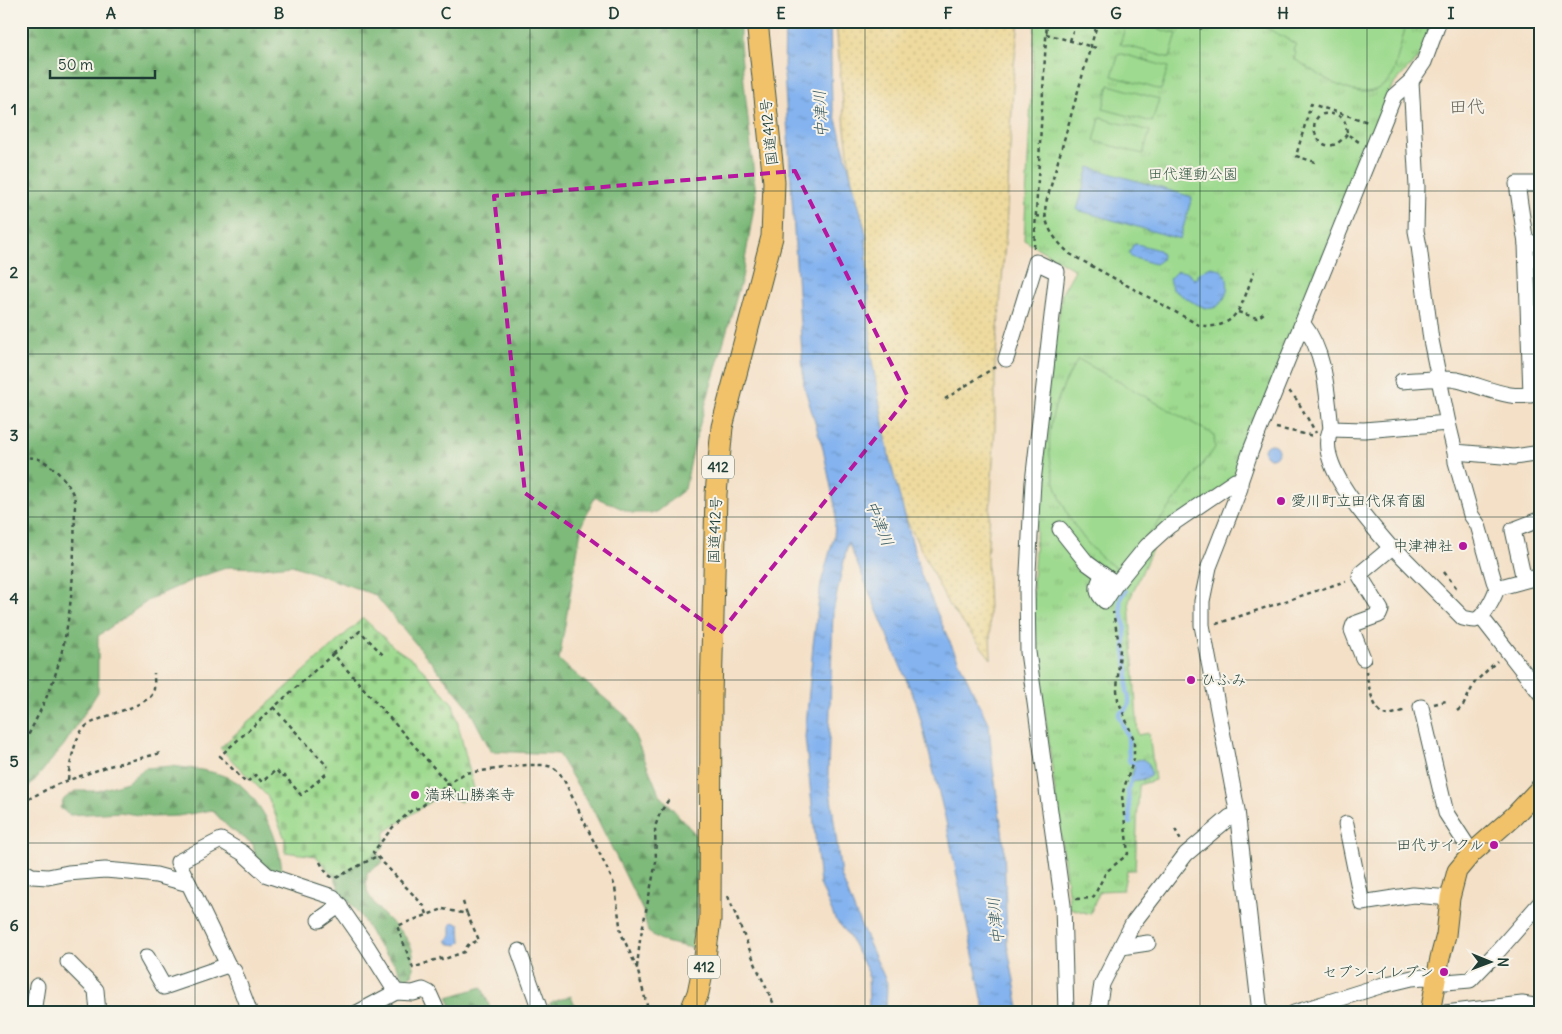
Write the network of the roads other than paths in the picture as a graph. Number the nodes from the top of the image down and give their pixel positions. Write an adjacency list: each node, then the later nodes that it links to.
1 (757, 21): 52 (highway, 国道412号 / 412)
2 (1439, 21): 3 (street)
3 (1412, 81): 6 (street); 8 (street)
4 (1541, 184): 5 (street)
5 (1533, 244): 10 (street)
6 (1303, 324): 12 (street); 15 (street)
7 (1006, 359): 53 (street)
8 (1440, 378): 9 (street); 10 (street); 11 (street)
9 (1402, 381)
10 (1536, 393)
11 (1448, 422): 12 (street); 13 (street)
12 (1325, 433): 18 (street)
13 (1455, 452): 14 (street); 23 (street)
14 (1541, 453)
15 (1240, 482): 22 (street); 29 (street)
16 (1541, 519): 21 (street)
17 (1060, 529): 19 (street)
18 (1391, 548): 24 (street); 25 (street)
19 (1103, 575): 22 (street); 22 (street)
20 (1541, 576): 21 (street)
21 (1524, 580): 23 (street)
22 (1116, 584)
23 (1498, 588): 24 (street)
24 (1481, 617): 26 (street)
25 (1363, 658)
26 (1541, 694)
27 (1421, 707): 31 (street)
28 (1541, 787): 31 (main road)
29 (1236, 815): 39 (street); 55 (street)
30 (1351, 832): 34 (street)
31 (1472, 853): 34 (main road)
32 (21, 870): 33 (street)
33 (189, 884): 36 (street); 43 (street)
34 (1450, 898): 44 (main road)
35 (1541, 902): 44 (street)
36 (340, 905): 37 (street); 45 (street)
37 (319, 920)
38 (1148, 943): 39 (street)
39 (1121, 947): 54 (street)
40 (519, 951): 51 (street)
41 (147, 957): 43 (street)
42 (68, 962): 48 (street)
43 (228, 965): 49 (street)
44 (1436, 980): 56 (street); 57 (main road)
45 (396, 992): 47 (street); 50 (street)
46 (1541, 1007): 58 (street)
47 (361, 1012)
48 (98, 1013)
49 (250, 1013)
50 (438, 1013)
51 (541, 1013)
52 (690, 1013)
53 (1066, 1013)
54 (1100, 1013)
55 (1260, 1013)
56 (1294, 1013)
57 (1430, 1013)
58 (1445, 1013)

